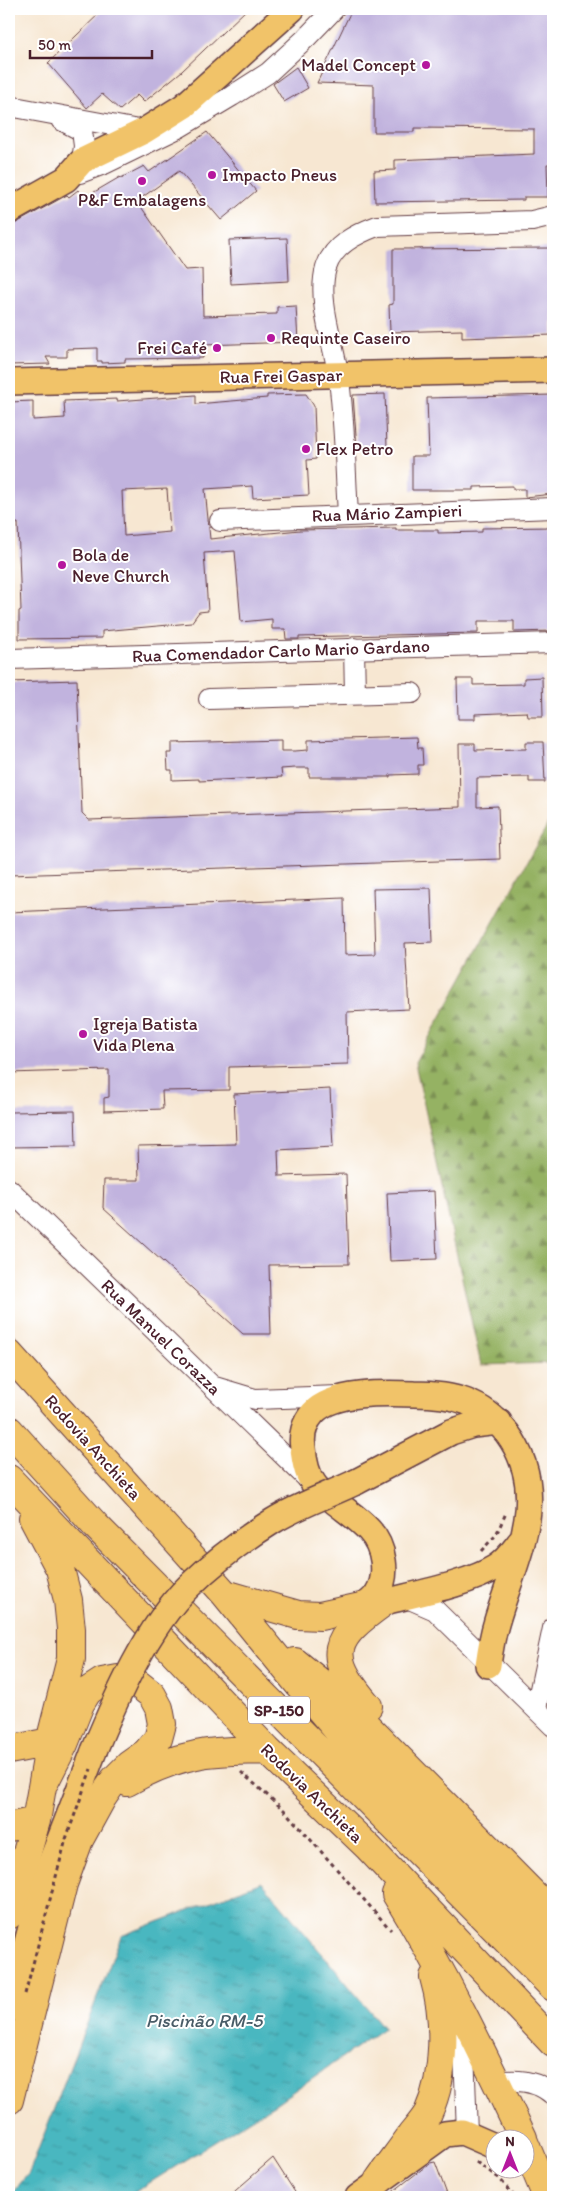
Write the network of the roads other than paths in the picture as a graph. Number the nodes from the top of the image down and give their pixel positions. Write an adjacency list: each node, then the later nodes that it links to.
1 (292, 9): 6 (main road)
2 (334, 9): 7 (street)
3 (9, 97): 5 (street)
4 (9, 106): 5 (street)
5 (52, 115): 6 (street); 7 (street)
6 (144, 131): 7 (main road)
7 (74, 170): 8 (main road)
8 (9, 211)
9 (553, 216): 11 (street)
10 (553, 370): 11 (main road, Rua Frei Gaspar)
11 (338, 375): 12 (main road, Rua Frei Gaspar); 14 (street)
12 (9, 382)
13 (553, 508): 14 (street, Rua Mário Zampieri)
14 (348, 514): 15 (street, Rua Mário Zampieri)
15 (220, 520)
16 (553, 643): 17 (street, Rua Comendador Carlo Mario Gardano)
17 (354, 648): 18 (street, Rua Comendador Carlo Mario Gardano); 20 (street)
18 (9, 659)
19 (412, 693): 20 (street)
20 (355, 694): 21 (street)
21 (209, 699)
22 (9, 1189): 24 (street, Rua Manuel Corazza)
23 (9, 1354): 31 (highway, Rodovia Anchieta / SP-150)
24 (211, 1386): 25 (street); 29 (street, Rua Manuel Corazza)
25 (351, 1396): 26 (main road); 29 (main road)
26 (499, 1422): 30 (main road); 53 (main road, bridge)
27 (9, 1430): 52 (highway, Rodovia Anchieta / SP-150)
28 (13, 1483): 38 (highway); 40 (highway, Rodovia Anchieta / SP-150)
29 (314, 1484): 32 (main road)
30 (526, 1534): 32 (main road); 35 (main road)
31 (225, 1594): 32 (highway); 34 (highway, Rodovia Anchieta / SP-150)
32 (384, 1602): 35 (street); 42 (highway)
33 (553, 1628): 36 (street)
34 (255, 1630): 42 (highway, Rodovia Anchieta / SP-150); 51 (highway, Rodovia Anchieta / SP-150)
35 (488, 1664): 36 (street)
36 (536, 1708): 37 (street)
37 (553, 1726)
38 (50, 1742): 39 (highway); 41 (highway)
39 (9, 1750)
40 (267, 1750): 43 (highway); 46 (highway, Rodovia Anchieta / SP-150)
41 (45, 1781): 43 (highway); 44 (highway)
42 (437, 1796): 48 (highway, Rodovia Anchieta / SP-150)
43 (102, 1798): 53 (highway)
44 (36, 1822): 45 (highway); 47 (highway)
45 (9, 1827)
46 (368, 1848): 50 (highway); 55 (highway, Rodovia Anchieta / SP-150)
47 (14, 1865): 49 (highway)
48 (553, 1914)
49 (9, 1915)
50 (408, 1935): 54 (highway); 63 (highway)
51 (553, 1948)
52 (553, 1987)
53 (22, 2003): 58 (highway)
54 (463, 2014): 56 (highway); 60 (street)
55 (553, 2043)
56 (497, 2082): 57 (street); 59 (highway)
57 (553, 2095)
58 (9, 2100)
59 (518, 2128)
60 (479, 2144): 63 (main road)
61 (534, 2166): 64 (highway)
62 (530, 2178): 64 (main road)
63 (368, 2189)
64 (546, 2197)

